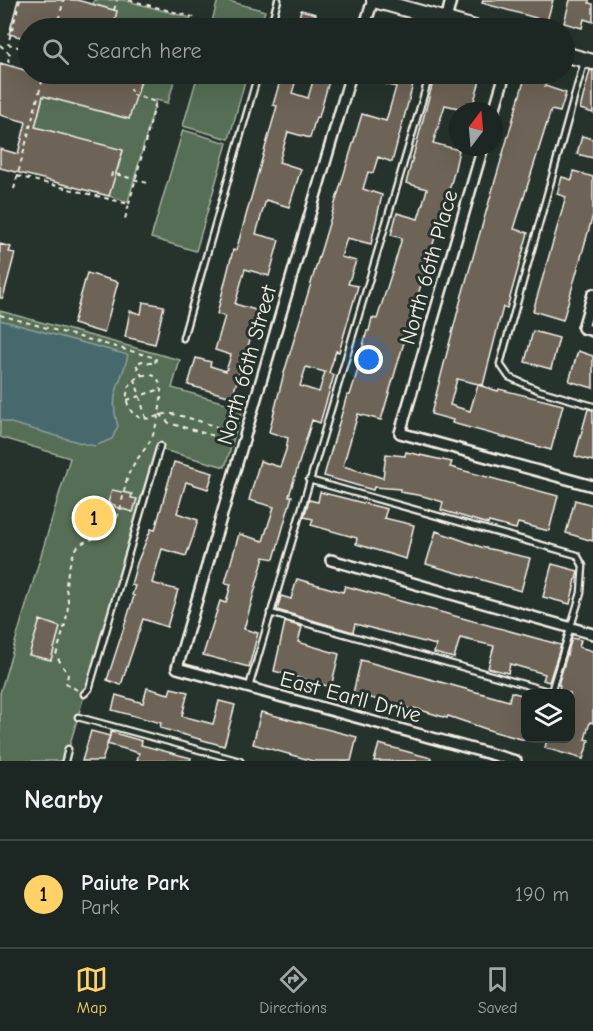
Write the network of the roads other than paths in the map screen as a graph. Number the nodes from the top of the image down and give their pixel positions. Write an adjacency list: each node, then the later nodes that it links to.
1 (278, 0): 4 (lane)
2 (374, 0): 5 (street); 6 (main road)
3 (451, 0): 7 (street)
4 (273, 18)
5 (368, 18)
6 (426, 18)
7 (446, 18)
8 (589, 61): 18 (lane)
9 (255, 84): 17 (lane)
10 (348, 84): 26 (street, North 66th Street)
11 (427, 84): 20 (lane)
12 (502, 84): 13 (street)
13 (497, 102)
14 (480, 156): 21 (street, North 66th Place)
15 (593, 294): 16 (street)
16 (593, 331)
17 (183, 338)
18 (593, 406)
19 (160, 446): 28 (lane)
20 (309, 480): 23 (lane); 24 (lane)
21 (593, 486)
22 (331, 561): 24 (street)
23 (270, 614): 24 (lane); 27 (lane)
24 (571, 627): 25 (street)
25 (593, 634)
26 (177, 668): 27 (street, East Earll Drive)
27 (248, 688): 33 (street, East Earll Drive)
28 (84, 694)
29 (78, 717): 32 (lane)
30 (68, 749): 31 (lane)
31 (65, 761)
32 (240, 761)
33 (516, 761)

